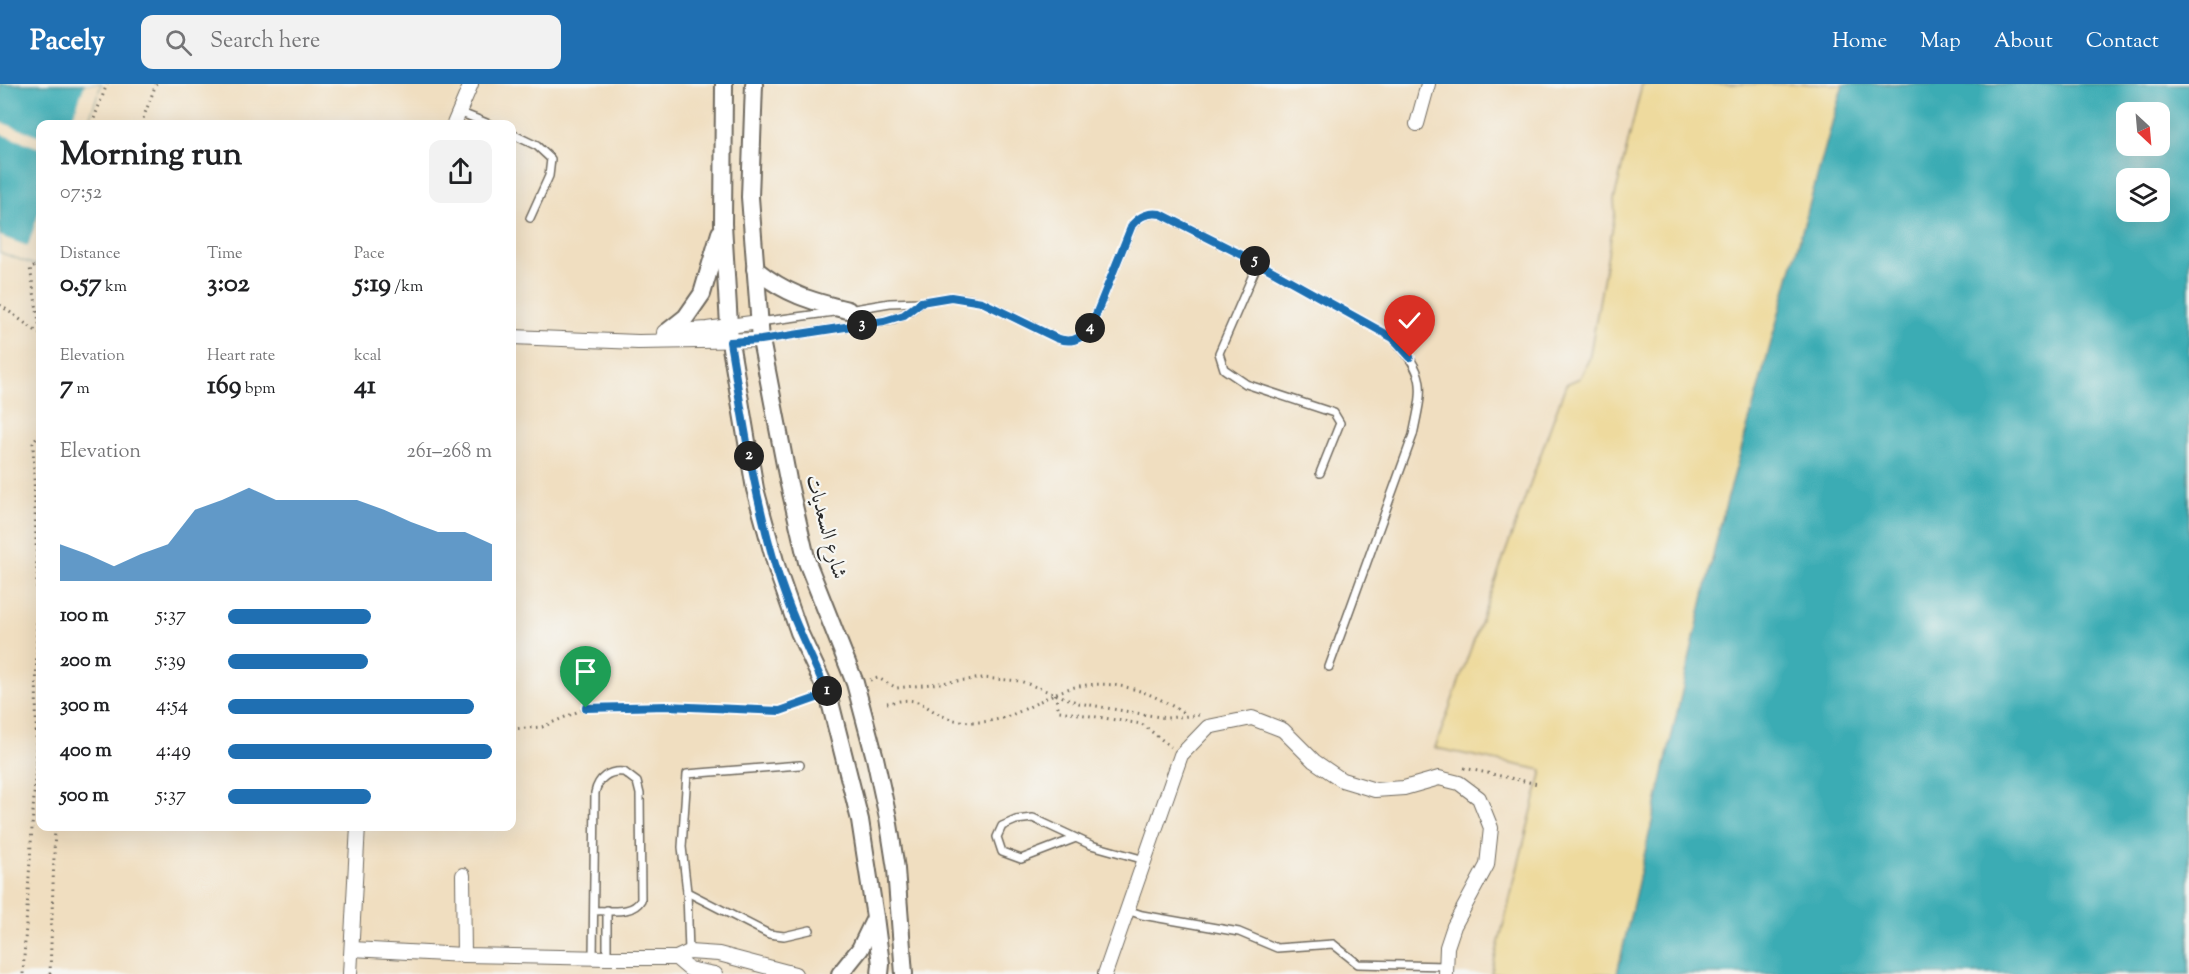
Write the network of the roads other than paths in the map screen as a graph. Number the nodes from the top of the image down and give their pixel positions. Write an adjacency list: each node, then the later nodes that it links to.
1 (471, 84): 5 (street)
2 (724, 84): 9 (street)
3 (754, 84): 11 (street, شارع السعديات)
4 (1428, 84): 6 (street)
5 (456, 118)
6 (1417, 124)
7 (516, 136): 8 (lane)
8 (530, 218)
9 (723, 224): 15 (street); 16 (street)
10 (1258, 263): 12 (lane); 20 (lane); 21 (lane)
11 (754, 269): 13 (street); 14 (street, شارع السعديات)
12 (921, 302): 13 (lane); 19 (lane)
13 (849, 310): 14 (lane)
14 (759, 322): 16 (street); 19 (street, شارع السعديات)
15 (667, 332): 16 (street); 18 (street)
16 (729, 334): 18 (street); 19 (street); 31 (street)
17 (516, 337): 18 (street)
18 (560, 338)
19 (761, 340): 38 (street, شارع السعديات)
20 (1320, 473)
21 (1329, 667)
22 (800, 765): 27 (lane)
23 (358, 831): 33 (street)
24 (1076, 838): 24 (lane); 25 (lane)
25 (1144, 860): 29 (street); 39 (street)
26 (463, 875): 35 (street)
27 (687, 892): 32 (lane); 34 (lane)
28 (607, 910): 30 (lane); 30 (lane); 36 (lane)
29 (1127, 910): 39 (lane); 46 (street)
30 (595, 911): 36 (lane)
31 (875, 917): 43 (street); 44 (street)
32 (810, 930)
33 (352, 949): 35 (street); 40 (street)
34 (689, 952): 37 (street); 42 (street)
35 (464, 955): 36 (street)
36 (600, 958): 37 (street)
37 (676, 958): 41 (street)
38 (903, 968): 45 (street)
39 (1446, 970)
40 (350, 974)
41 (715, 974)
42 (795, 974)
43 (840, 974)
44 (880, 974)
45 (916, 974)
46 (1105, 974)

